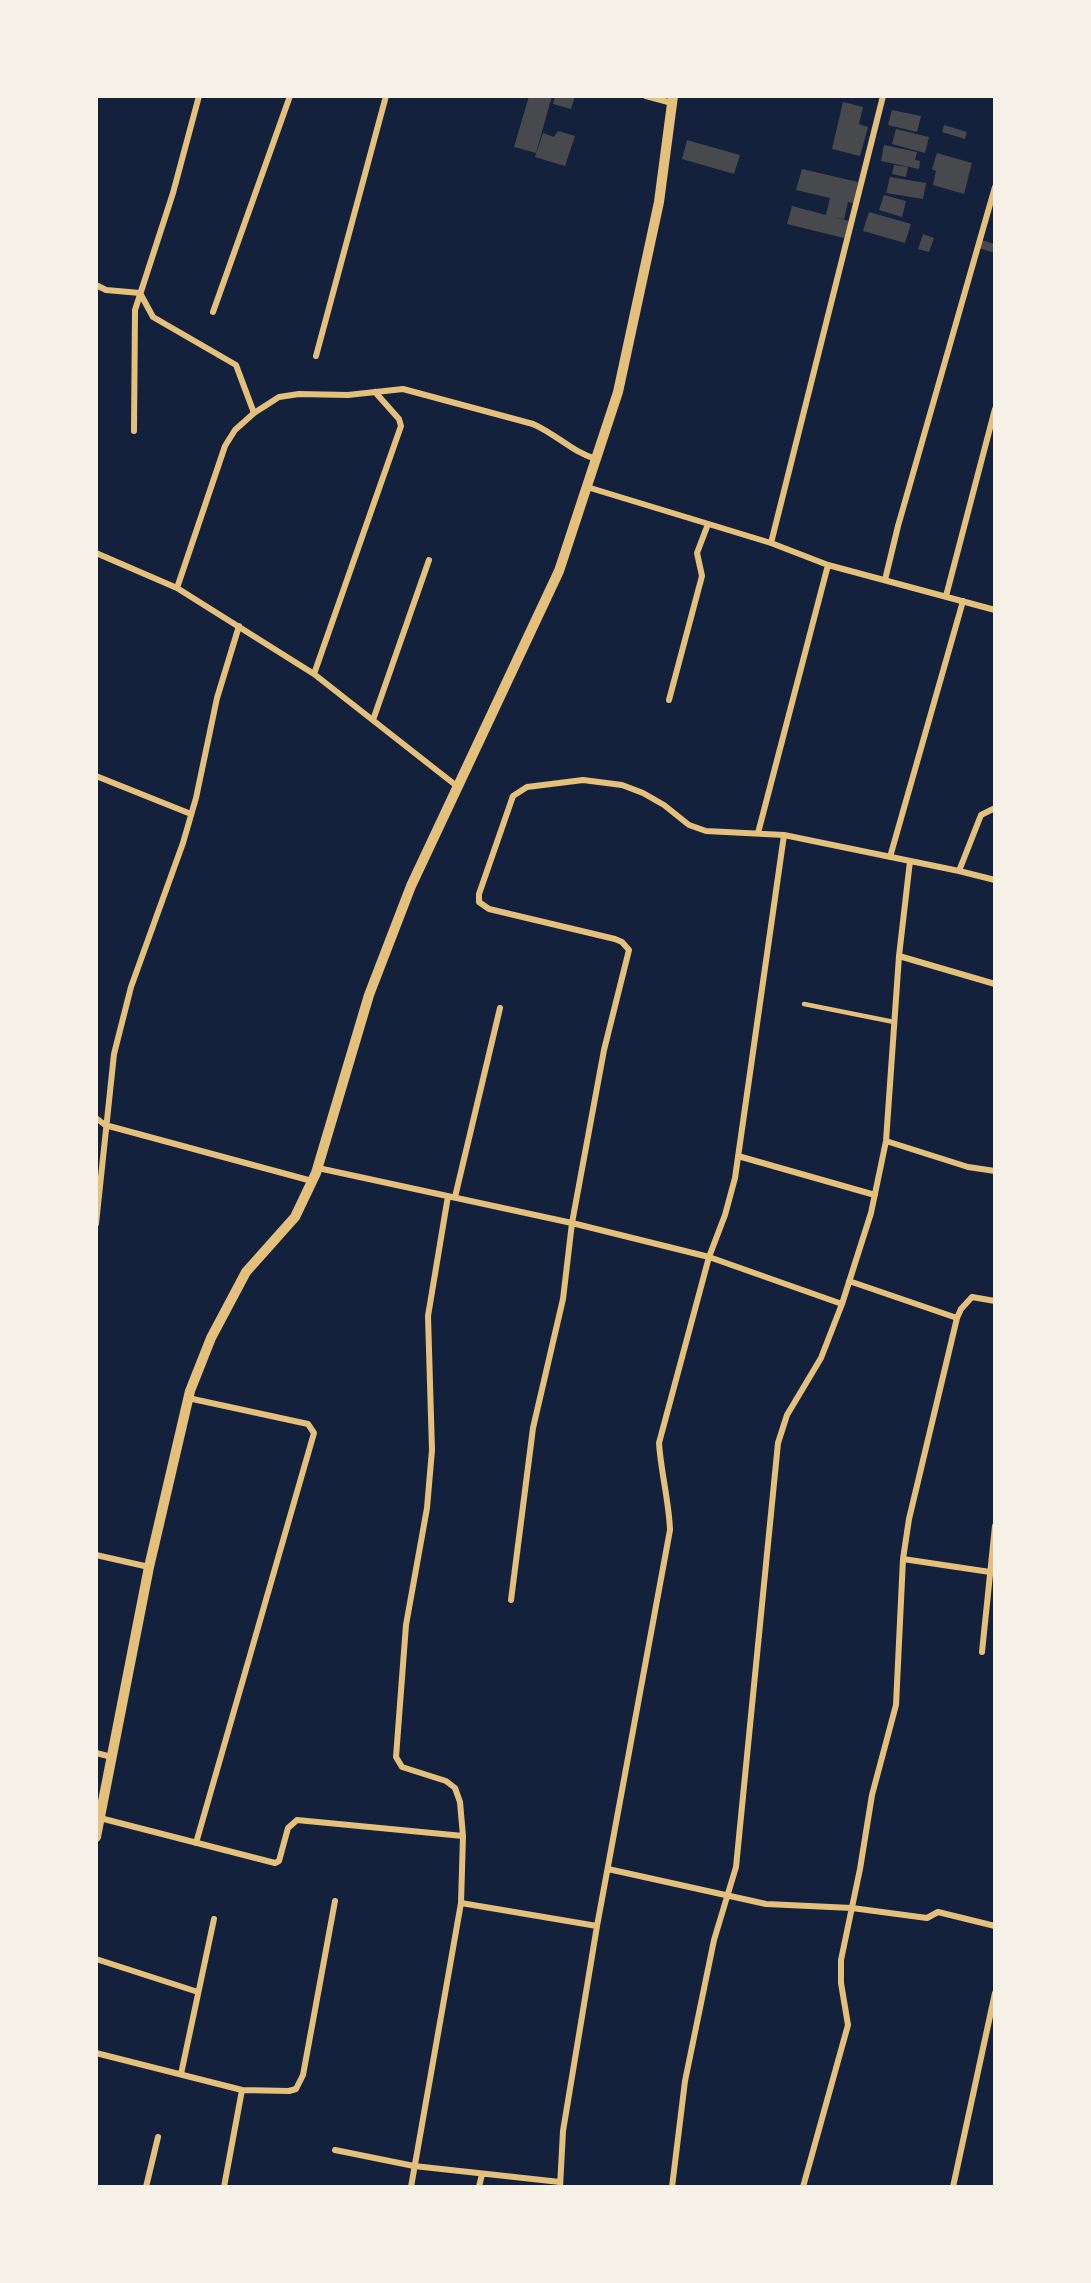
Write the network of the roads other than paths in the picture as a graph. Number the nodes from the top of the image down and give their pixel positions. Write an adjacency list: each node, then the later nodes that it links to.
1 (199, 96): 9 (street)
2 (290, 96): 10 (street)
3 (386, 96): 11 (street)
4 (646, 96): 6 (street)
5 (884, 96): 19 (street)
6 (673, 100): 16 (street)
7 (995, 187): 23 (street)
8 (96, 285): 9 (street)
9 (140, 293): 14 (street); 15 (street)
10 (213, 312)
11 (316, 356)
12 (375, 392): 14 (street); 16 (street); 29 (street)
13 (995, 409): 25 (street)
14 (254, 413): 24 (street)
15 (134, 431)
16 (596, 459): 17 (street)
17 (587, 487): 18 (street); 33 (street)
18 (708, 524): 19 (street); 30 (street)
19 (771, 543): 22 (street)
20 (96, 553): 24 (street)
21 (429, 560): 31 (street)
22 (828, 565): 23 (street); 36 (street)
23 (885, 580): 25 (street)
24 (177, 588): 28 (street)
25 (946, 596): 26 (street)
26 (963, 601): 27 (street); 38 (street)
27 (995, 610)
28 (239, 627): 29 (street); 35 (street)
29 (314, 674): 31 (street)
30 (669, 700)
31 (373, 720): 33 (street)
32 (96, 776): 35 (street)
33 (458, 787): 51 (street)
34 (995, 808): 40 (street)
35 (191, 814): 48 (street)
36 (758, 833): 37 (street); 56 (street)
37 (784, 835): 38 (street); 50 (street)
38 (890, 857): 39 (street)
39 (910, 861): 40 (street); 42 (street)
40 (959, 870): 41 (street)
41 (995, 880)
42 (899, 956): 43 (street); 46 (street)
43 (995, 984)
44 (804, 1004): 46 (lane)
45 (500, 1008): 55 (street)
46 (894, 1022): 49 (street)
47 (96, 1118): 48 (street)
48 (105, 1125): 53 (street); 57 (street)
49 (886, 1141): 52 (street); 54 (street)
50 (738, 1156): 54 (street); 58 (street)
51 (318, 1168): 53 (street); 55 (street)
52 (995, 1171)
53 (312, 1181): 63 (street)
54 (875, 1195): 59 (street)
55 (451, 1197): 56 (street); 74 (street)
56 (572, 1223): 58 (street); 69 (street)
57 (96, 1224)
58 (709, 1257): 61 (street); 77 (street)
59 (849, 1281): 61 (street); 62 (street)
60 (995, 1301): 62 (street)
61 (842, 1304): 78 (street)
62 (957, 1318): 66 (street)
63 (188, 1398): 67 (street); 76 (street)
64 (995, 1526): 68 (street)
65 (96, 1555): 67 (street)
66 (903, 1559): 68 (street); 81 (street)
67 (149, 1567): 72 (street)
68 (990, 1572): 70 (street)
69 (511, 1600)
70 (982, 1652)
71 (96, 1753): 72 (street)
72 (112, 1757): 73 (street)
73 (100, 1818): 75 (street); 76 (street)
74 (463, 1836): 76 (street); 80 (street)
75 (96, 1838)
76 (196, 1843)
77 (608, 1869): 78 (street); 83 (street)
78 (727, 1894): 81 (street); 100 (street)
79 (335, 1901): 90 (street)
80 (460, 1903): 83 (street); 93 (street)
81 (852, 1908): 84 (street); 101 (street)
82 (214, 1919): 86 (street)
83 (597, 1926): 95 (street)
84 (995, 1926)
85 (96, 1959): 86 (street)
86 (198, 1992): 89 (street)
87 (995, 1993): 102 (street)
88 (96, 2053): 89 (street)
89 (181, 2074): 90 (street)
90 (242, 2090): 97 (street)
91 (158, 2137): 96 (street)
92 (335, 2150): 93 (street)
93 (414, 2166): 94 (street); 98 (street)
94 (482, 2174): 95 (street); 99 (street)
95 (560, 2184)
96 (146, 2187)
97 (224, 2187)
98 (411, 2187)
99 (479, 2187)
100 (672, 2187)
101 (803, 2187)
102 (953, 2187)

